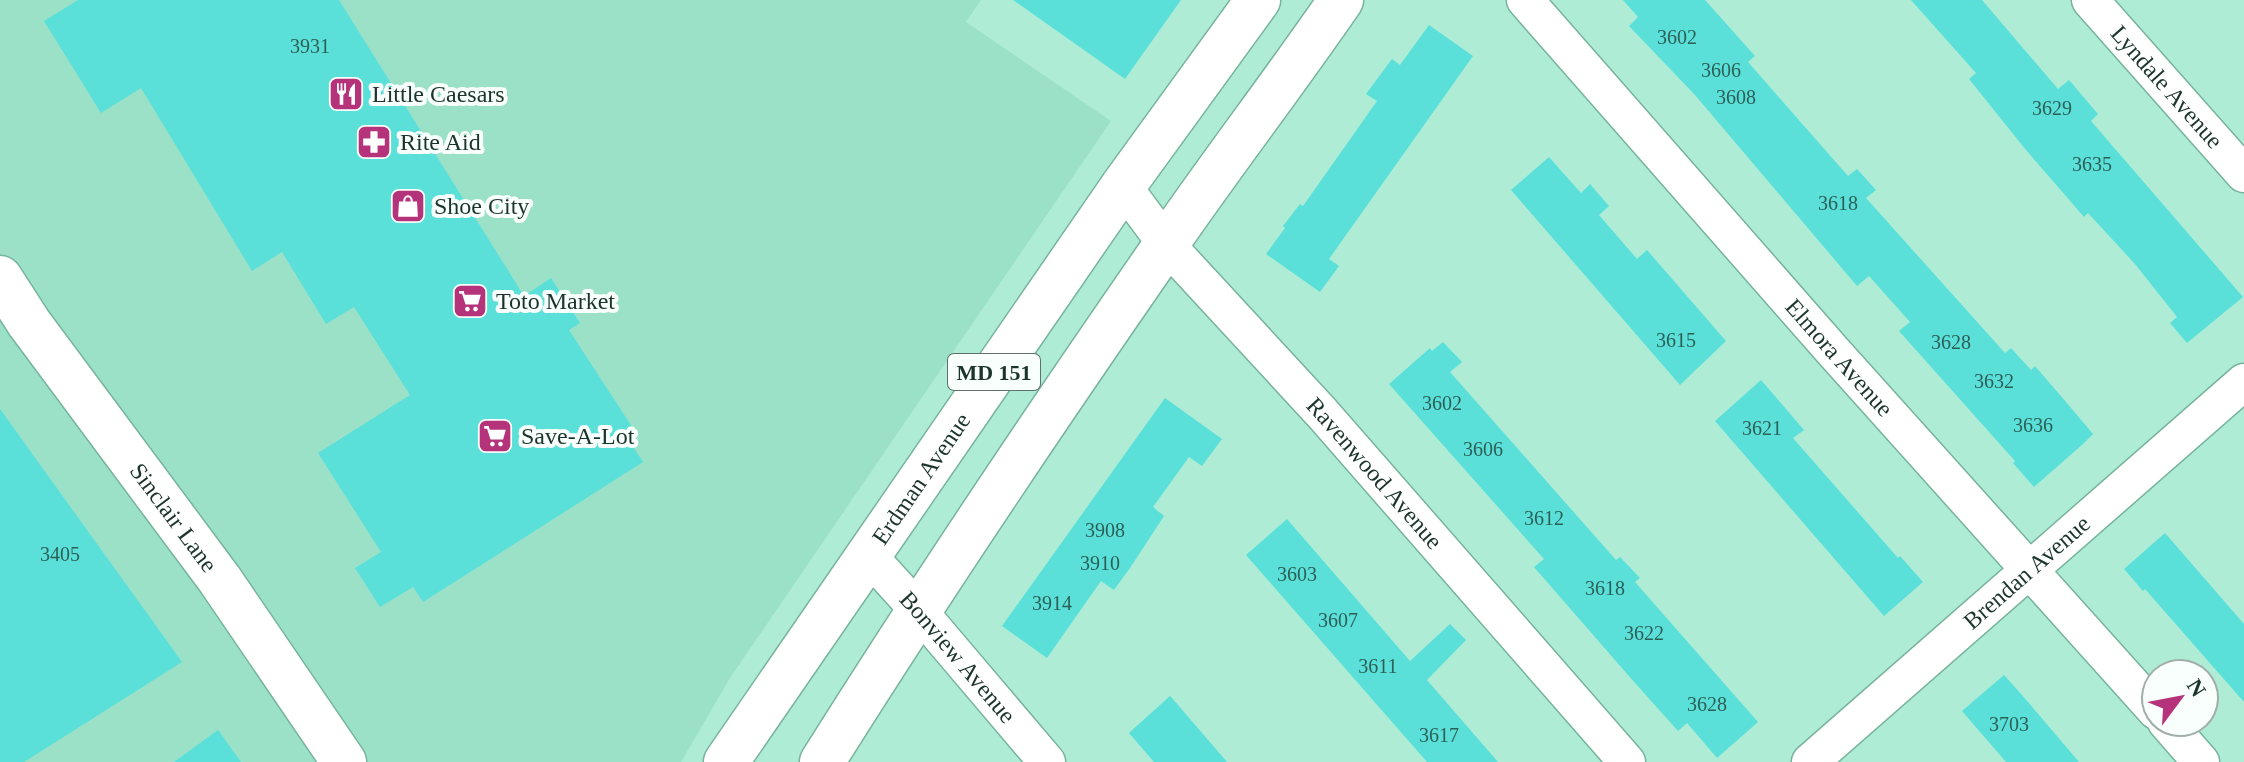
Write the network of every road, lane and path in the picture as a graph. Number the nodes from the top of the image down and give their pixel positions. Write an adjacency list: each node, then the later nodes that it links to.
1 (1258, 0): 6 (main road, Erdman Avenue / MD 151)
2 (1341, 0): 7 (main road, MD 151)
3 (1525, 0): 11 (street, Elmora Avenue)
4 (2090, 0): 5 (street, Lyndale Avenue)
5 (2244, 174)
6 (1123, 186): 7 (street, Ravenwood Avenue); 10 (main road, Erdman Avenue / MD 151)
7 (1166, 244): 12 (main road, MD 151); 19 (street, Ravenwood Avenue)
8 (0, 278): 15 (main road, Sinclair Lane)
9 (2244, 382): 11 (street, Brendan Avenue)
10 (868, 555): 12 (street, Bonview Avenue); 16 (main road, Erdman Avenue / MD 151)
11 (2029, 569): 13 (street, Elmora Avenue); 20 (street, Brendan Avenue)
12 (918, 610): 17 (main road, MD 151); 18 (street, Bonview Avenue)
13 (2140, 693)
14 (2180, 738): 21 (street)
15 (344, 762)
16 (726, 762)
17 (822, 762)
18 (1047, 762)
19 (1627, 762)
20 (1810, 762)
21 (2201, 762)

